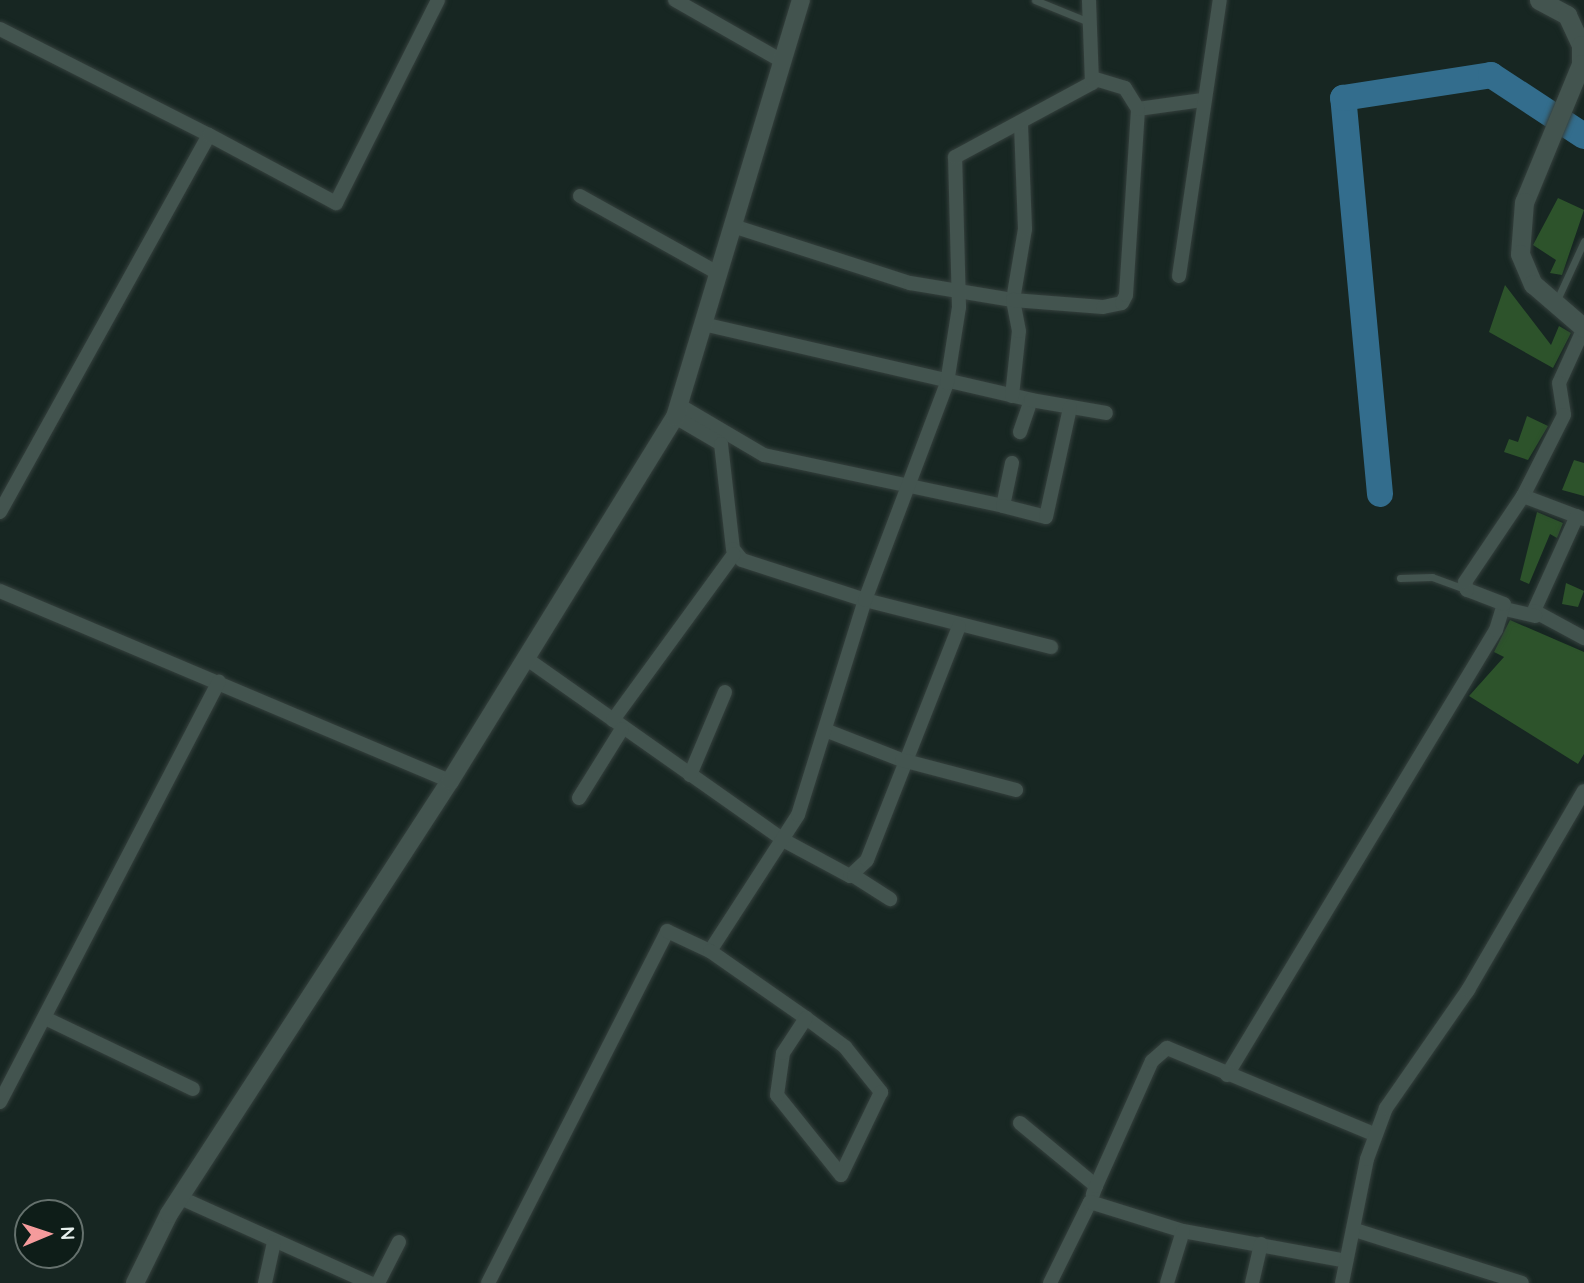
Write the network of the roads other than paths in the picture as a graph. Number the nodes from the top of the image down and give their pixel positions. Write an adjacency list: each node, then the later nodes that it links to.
1 (438, 0): 15 (street)
2 (675, 0): 10 (street)
3 (801, 0): 10 (street)
4 (1035, 0): 8 (lane)
5 (1089, 0): 8 (street)
6 (1220, 0): 12 (street)
7 (1551, 2): 23 (main road)
8 (1091, 23): 11 (street)
9 (0, 29): 15 (street)
10 (782, 61): 17 (street)
11 (1095, 79): 13 (street); 14 (street)
12 (1202, 100): 13 (street); 20 (street)
13 (1138, 108): 22 (street)
14 (1021, 123): 21 (street); 22 (street)
15 (209, 135): 37 (street)
16 (580, 196): 19 (street)
17 (733, 226): 19 (street); 21 (street)
18 (1584, 241): 23 (lane)
19 (716, 272): 24 (street)
20 (1179, 276)
21 (958, 296): 22 (street); 26 (street)
22 (1013, 300): 27 (street)
23 (1554, 306): 25 (main road)
24 (703, 324): 26 (street); 30 (street)
25 (1584, 328): 35 (street)
26 (947, 383): 27 (street); 34 (street)
27 (1013, 396): 28 (street)
28 (1031, 400): 29 (street); 32 (street)
29 (1069, 408): 31 (street); 36 (street)
30 (677, 411): 34 (street); 39 (street); 49 (street)
31 (1106, 413)
32 (1020, 432)
33 (1012, 463): 36 (street)
34 (911, 482): 36 (street); 43 (street)
35 (1523, 496): 38 (street); 41 (street)
36 (1003, 506)
37 (0, 512)
38 (1580, 517): 45 (street)
39 (734, 554): 43 (street); 52 (street)
40 (1400, 578): 41 (lane)
41 (1465, 589): 44 (street)
42 (0, 590): 50 (street)
43 (865, 600): 46 (street); 53 (street)
44 (1505, 609): 45 (street); 66 (street)
45 (1535, 616): 47 (street)
46 (959, 626): 48 (street); 54 (street)
47 (1584, 638)
48 (1051, 647)
49 (527, 659): 52 (street); 56 (street)
50 (219, 682): 56 (street); 64 (street)
51 (725, 692): 55 (street)
52 (617, 724): 55 (street); 59 (street)
53 (825, 730): 54 (street); 60 (street)
54 (902, 760): 57 (street); 61 (street)
55 (690, 775): 60 (street)
56 (450, 780): 72 (street)
57 (1016, 790)
58 (1584, 791): 70 (street)
59 (579, 798)
60 (785, 841): 61 (street); 63 (street)
61 (854, 876): 62 (street)
62 (890, 899)
63 (710, 951): 65 (street); 84 (street)
64 (45, 1018): 67 (street); 68 (street)
65 (806, 1018): 65 (street)
66 (1227, 1075): 70 (street); 71 (street)
67 (193, 1089)
68 (0, 1102)
69 (1020, 1123): 71 (street)
70 (1376, 1135): 74 (street)
71 (1096, 1186): 73 (street)
72 (183, 1199): 76 (street); 80 (street)
73 (1090, 1202): 75 (street); 85 (street)
74 (1355, 1230): 79 (street); 89 (street)
75 (1183, 1231): 78 (street); 86 (street)
76 (274, 1242): 81 (street); 82 (street)
77 (399, 1242): 83 (street)
78 (1261, 1244): 79 (street); 87 (street)
79 (1346, 1261): 88 (street)
80 (135, 1283)
81 (265, 1283)
82 (370, 1283)
83 (378, 1283)
84 (488, 1283)
85 (1050, 1283)
86 (1167, 1283)
87 (1252, 1283)
88 (1342, 1283)
89 (1522, 1283)

